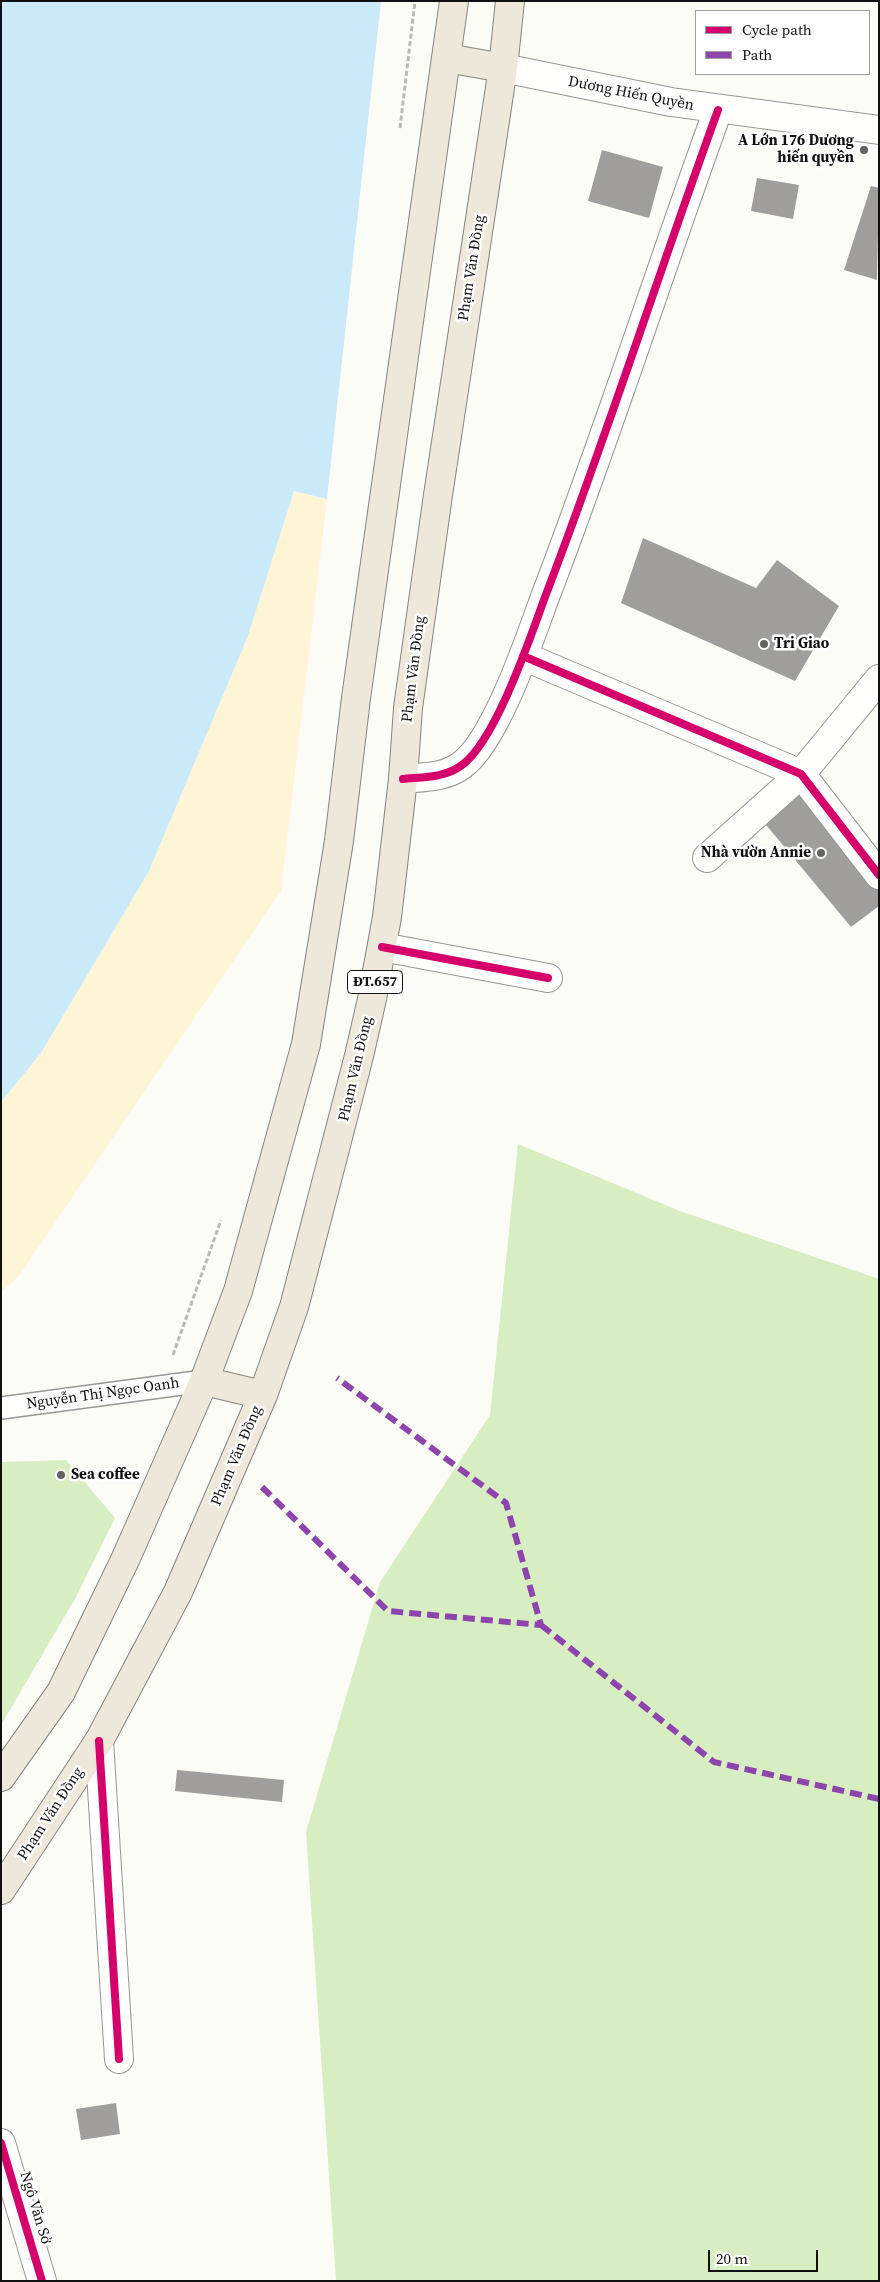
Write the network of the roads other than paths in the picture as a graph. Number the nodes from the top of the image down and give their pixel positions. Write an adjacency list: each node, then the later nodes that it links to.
1 (454, 1): 3 (main road)
2 (510, 1): 4 (main road, Phạm Văn Đồng / ĐT.657)
3 (447, 58): 4 (main road); 15 (main road)
4 (503, 68): 5 (street, Dương Hiến Quyền); 10 (main road, Phạm Văn Đồng / ĐT.657)
5 (718, 110): 6 (street, Dương Hiến Quyền); 7 (street)
6 (879, 130)
7 (523, 656): 9 (street); 10 (street)
8 (879, 679): 9 (street)
9 (801, 774): 11 (street); 12 (street)
10 (403, 779): 13 (main road, Phạm Văn Đồng / ĐT.657)
11 (707, 858)
12 (879, 875)
13 (382, 947): 14 (street); 16 (main road, Phạm Văn Đồng / ĐT.657)
14 (548, 978)
15 (204, 1381): 16 (main road); 17 (lane, Nguyễn Thị Ngọc Oanh); 19 (main road)
16 (263, 1395): 18 (main road, Phạm Văn Đồng / ĐT.657)
17 (1, 1408)
18 (99, 1741): 20 (main road, Phạm Văn Đồng / ĐT.657); 21 (street)
19 (1, 1777)
20 (1, 1890)
21 (119, 2059)
22 (1, 2143): 23 (street, Ngô Văn Sở)
23 (42, 2281)

